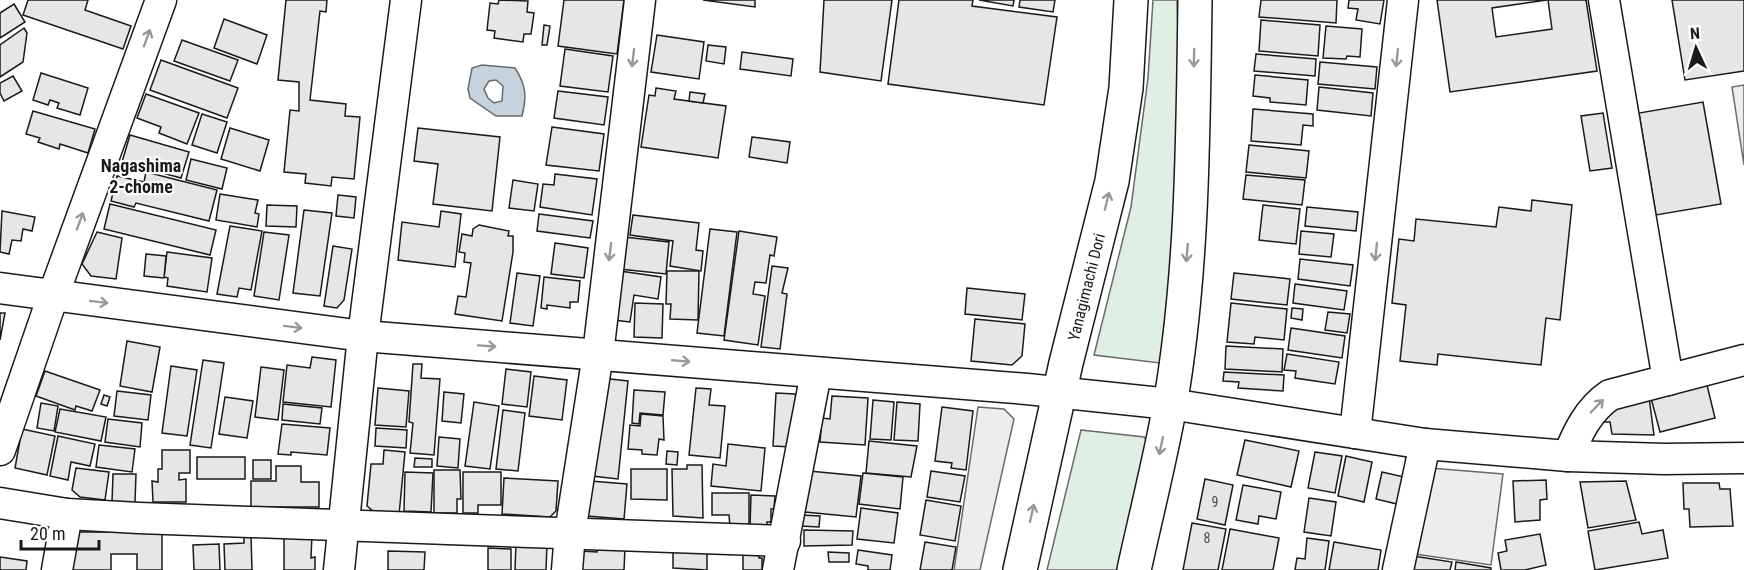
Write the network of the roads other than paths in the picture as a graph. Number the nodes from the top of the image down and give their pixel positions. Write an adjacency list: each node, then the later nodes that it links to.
1 (161, 0): 9 (street, one-way to 1)
2 (406, 0): 10 (street)
3 (640, 0): 11 (street, one-way to 11)
4 (1131, 0): 15 (main road, Yanagimachi Dori, one-way to 4)
5 (1195, 0): 16 (main road, one-way to 16)
6 (1403, 0): 17 (street, one-way to 17)
7 (1604, 0): 14 (street)
8 (0, 288): 9 (street)
9 (52, 296): 10 (street, one-way to 10); 19 (street)
10 (363, 336): 11 (street, one-way to 11); 24 (street)
11 (598, 354): 13 (street, one-way to 13); 25 (street)
12 (1744, 360): 14 (street)
13 (816, 373): 15 (street); 26 (street)
14 (1668, 380): 20 (street, one-way to 14)
15 (1060, 392): 16 (street); 31 (main road, Yanagimachi Dori, one-way to 15)
16 (1170, 404): 17 (street); 32 (main road, one-way to 32)
17 (1355, 433): 18 (street)
18 (1425, 444): 20 (street); 33 (street)
19 (0, 450)
20 (1568, 456): 21 (street)
21 (1743, 465)
22 (0, 503): 23 (street)
23 (68, 514): 24 (street); 27 (street)
24 (344, 524): 25 (street); 28 (street)
25 (570, 532): 26 (street); 29 (street)
26 (785, 541): 30 (street)
27 (57, 570)
28 (339, 570)
29 (567, 570)
30 (778, 570)
31 (1020, 570)
32 (1134, 570)
33 (1398, 570)

